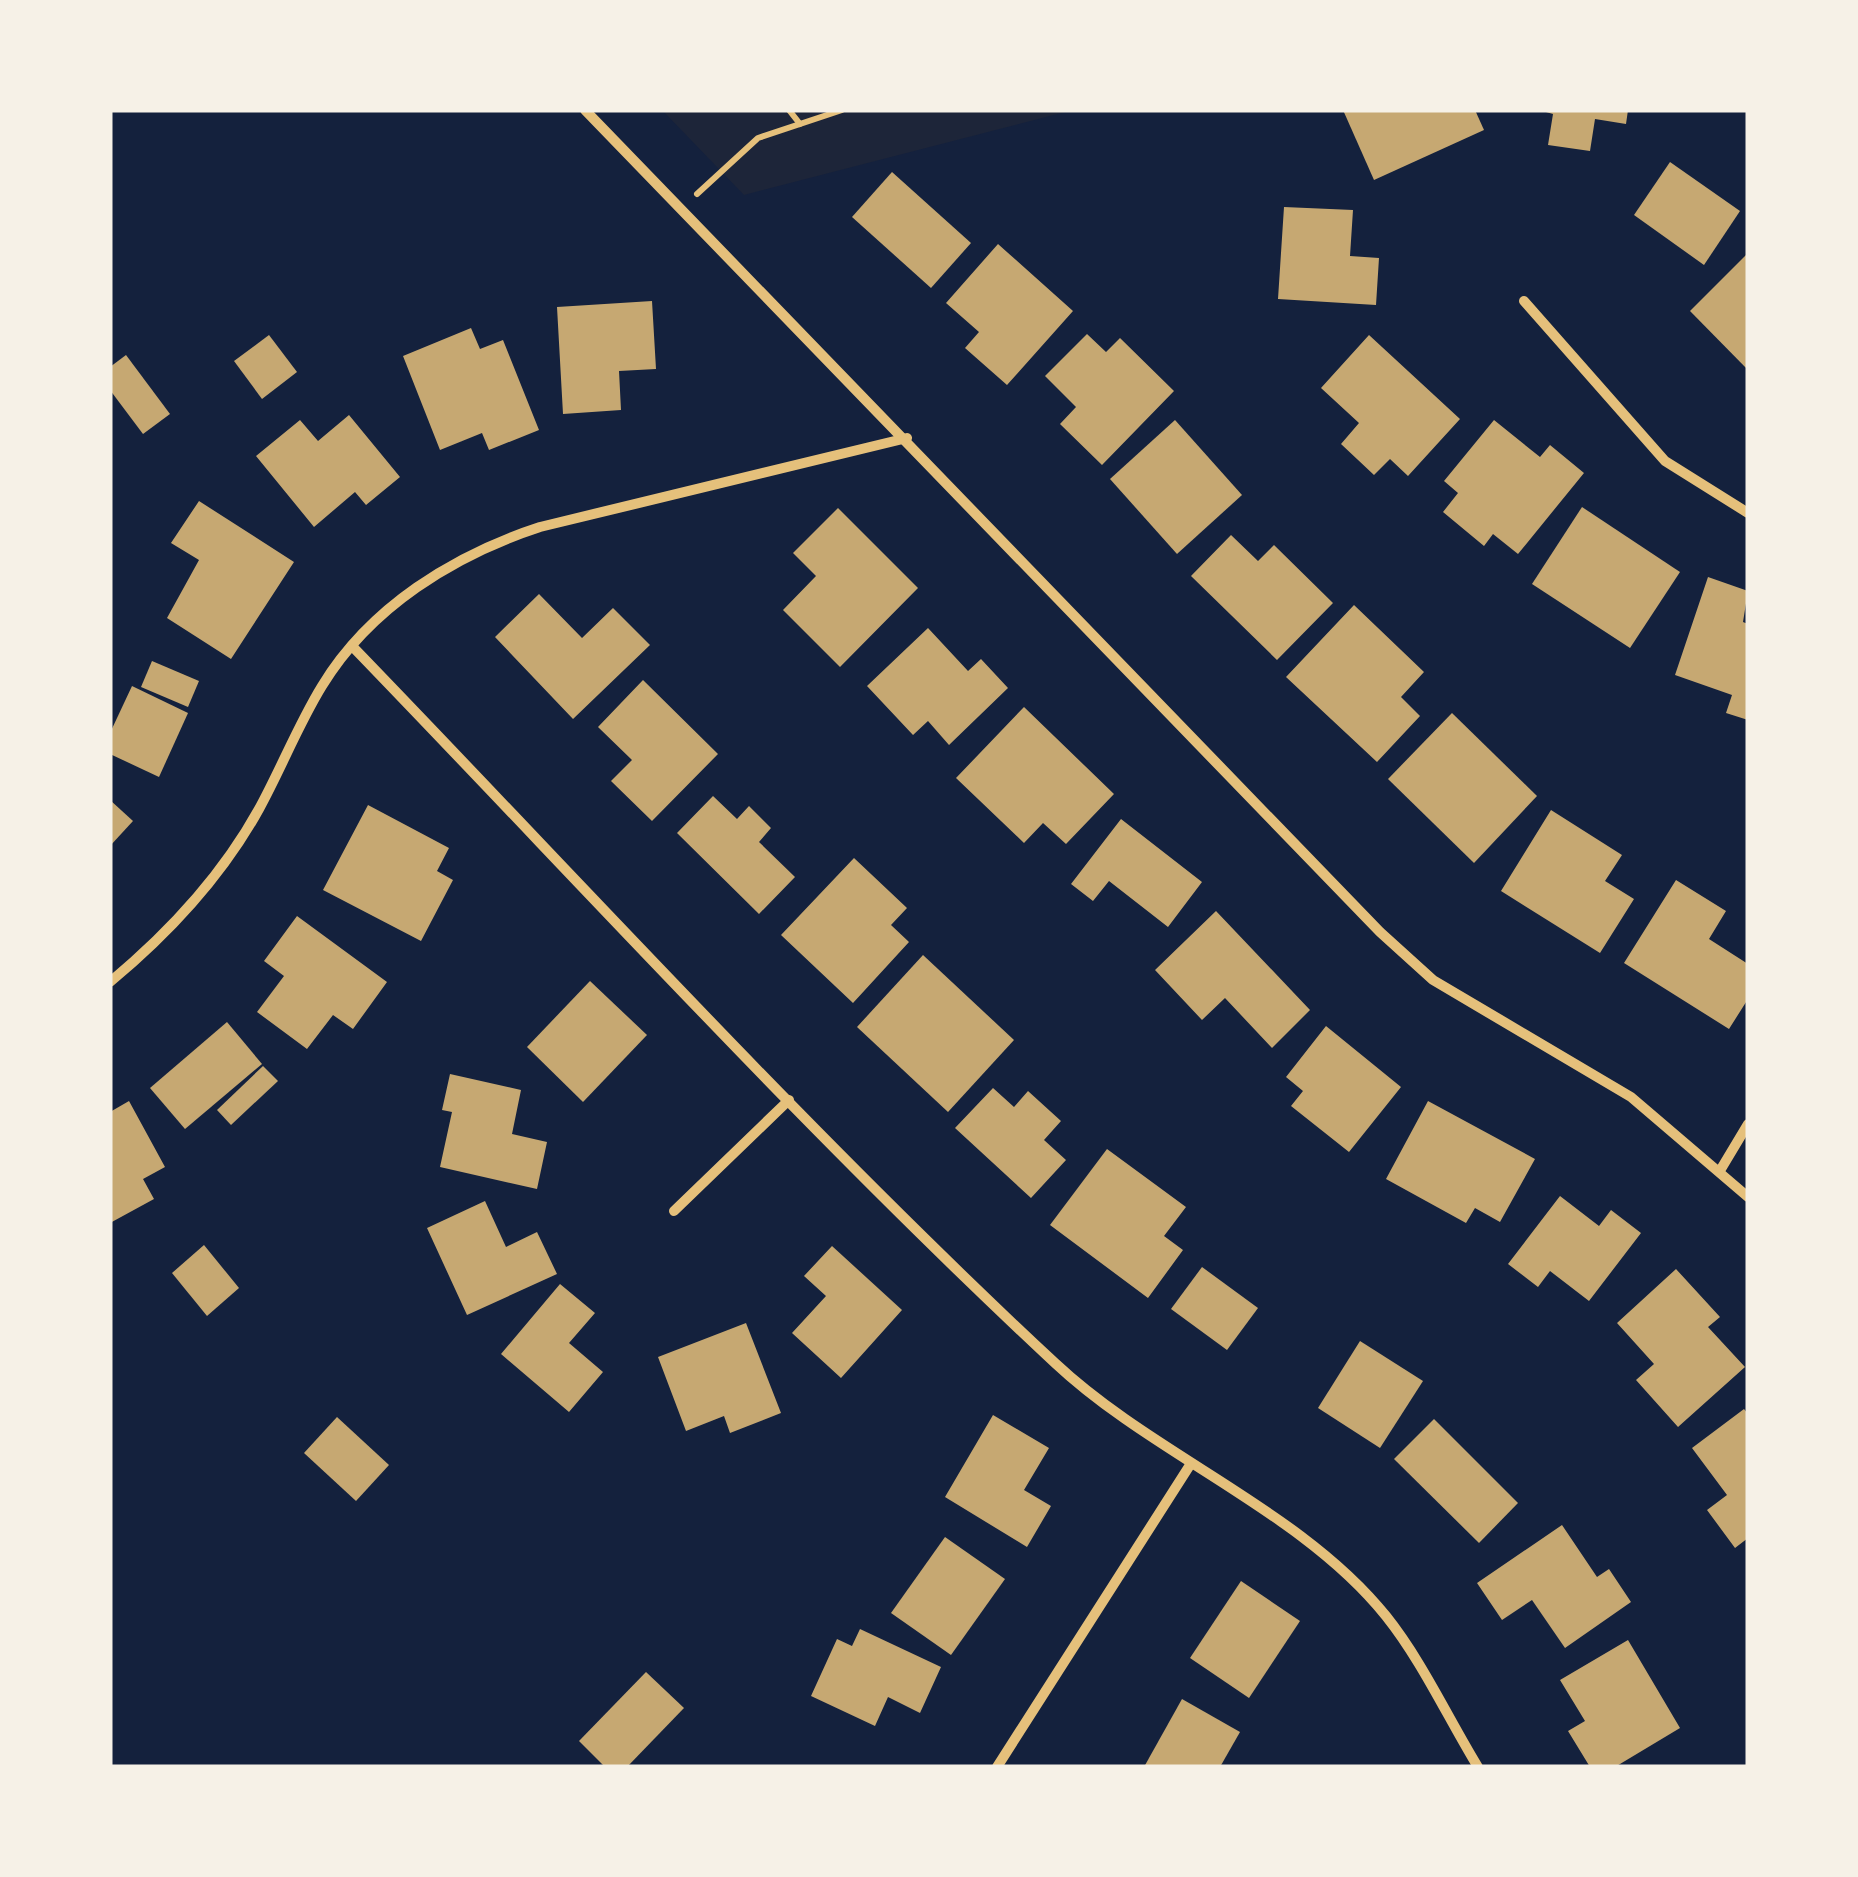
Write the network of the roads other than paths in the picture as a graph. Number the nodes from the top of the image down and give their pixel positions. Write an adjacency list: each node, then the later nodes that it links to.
1 (586, 110): 3 (street)
2 (1524, 301): 4 (street)
3 (907, 438): 5 (street); 9 (street)
4 (1748, 513)
5 (352, 646): 6 (street); 7 (street)
6 (110, 982)
7 (789, 1100): 11 (street); 12 (street)
8 (1748, 1124): 9 (street)
9 (1721, 1170): 10 (street)
10 (1748, 1197)
11 (674, 1211)
12 (1190, 1466): 13 (street); 14 (street)
13 (997, 1767)
14 (1478, 1767)

